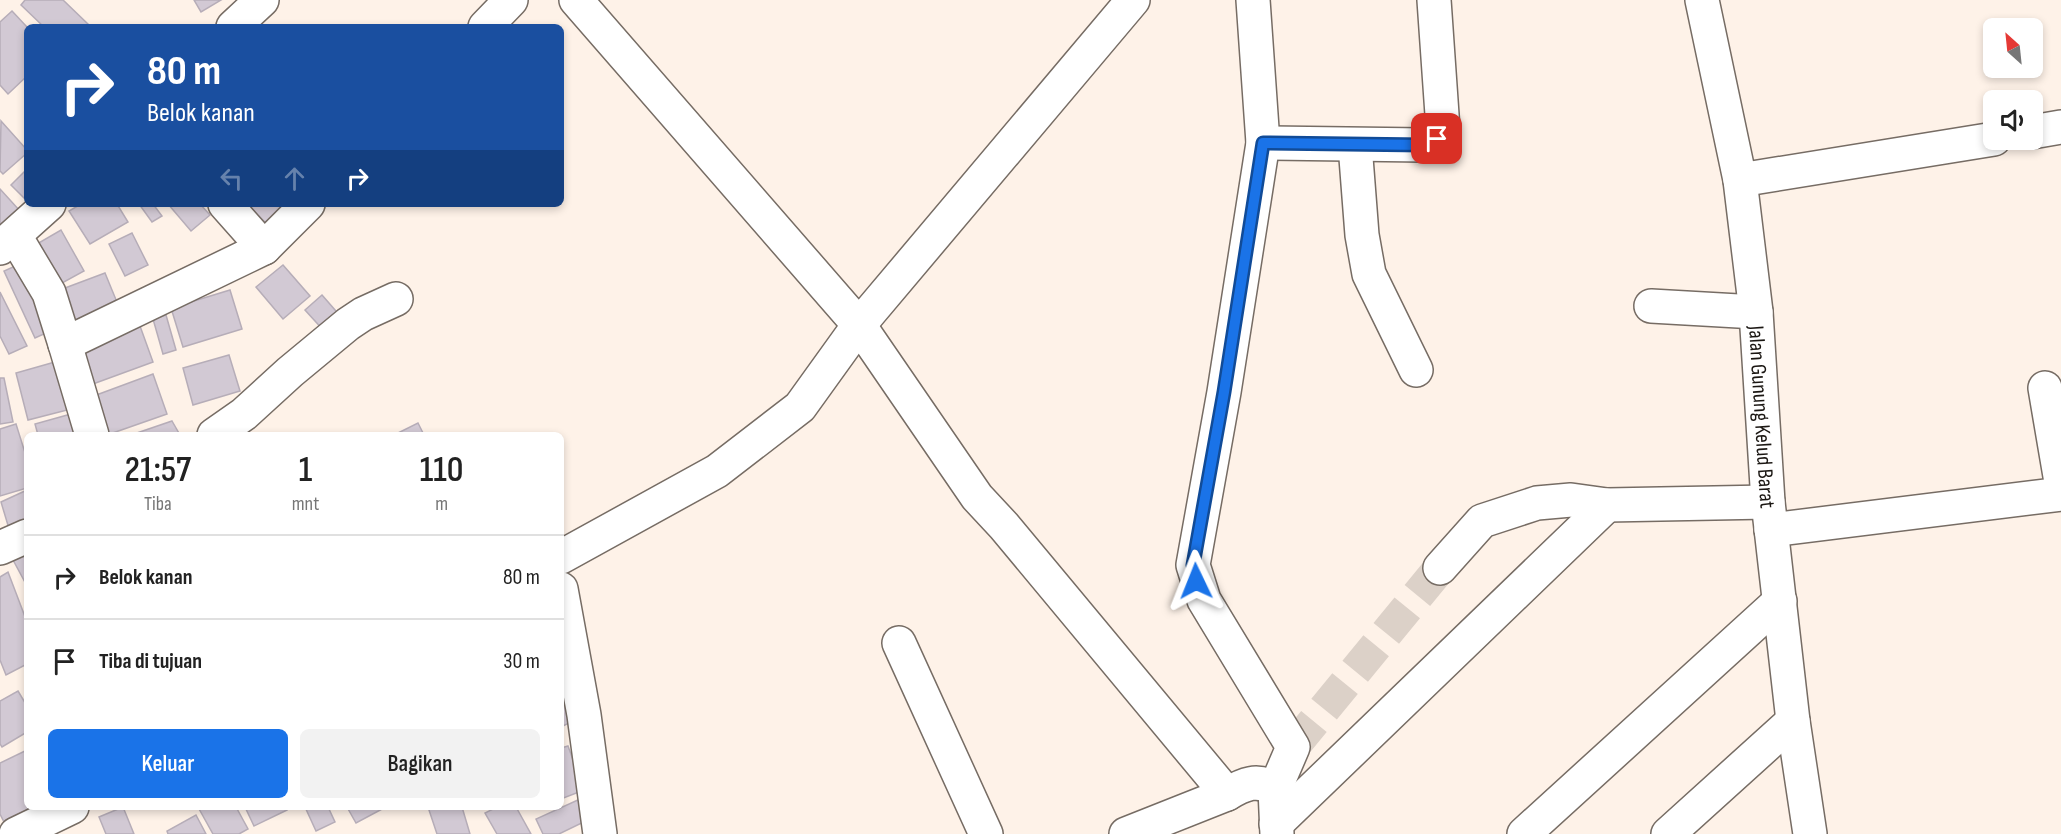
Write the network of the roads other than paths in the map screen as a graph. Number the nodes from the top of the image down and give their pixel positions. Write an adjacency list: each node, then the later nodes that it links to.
1 (262, 0): 8 (street)
2 (512, 0): 9 (street)
3 (576, 0): 24 (street)
4 (1133, 0): 24 (street)
5 (1253, 0): 13 (street)
6 (1434, 0): 14 (street)
7 (1702, 0): 15 (street, Jalan Gunung Kelud Barat)
8 (236, 24)
9 (487, 24)
10 (2061, 127): 11 (street)
11 (2043, 130)
12 (1983, 140): 15 (street)
13 (1263, 143): 14 (street); 40 (street)
14 (1355, 145): 26 (street)
15 (1740, 180): 23 (street, Jalan Gunung Kelud Barat)
16 (46, 207): 19 (street)
17 (228, 207): 20 (street)
18 (305, 207): 20 (street)
19 (8, 242): 25 (street)
20 (264, 248): 25 (street)
21 (396, 299): 29 (street)
22 (1651, 306): 23 (street)
23 (1756, 312): 33 (street, Jalan Gunung Kelud Barat)
24 (859, 325): 34 (street); 41 (street)
25 (65, 344): 28 (street)
26 (1416, 370)
27 (2044, 388): 30 (street)
28 (91, 432)
29 (218, 432)
30 (2061, 482)
31 (2061, 494): 33 (street)
32 (1607, 505): 33 (street); 35 (street); 43 (street)
33 (1770, 516): 36 (street, Jalan Gunung Kelud Barat)
34 (564, 555)
35 (1440, 568)
36 (1780, 601): 39 (street, Jalan Gunung Kelud Barat); 48 (street)
37 (564, 605): 45 (street)
38 (899, 643): 46 (street)
39 (1793, 721): 49 (street); 50 (street, Jalan Gunung Kelud Barat)
40 (1275, 789): 41 (street); 43 (street)
41 (1227, 794): 47 (street)
42 (66, 810): 44 (street)
43 (1276, 829)
44 (16, 834)
45 (600, 834)
46 (986, 834)
47 (1126, 834)
48 (1524, 834)
49 (1668, 834)
50 (1810, 834)

